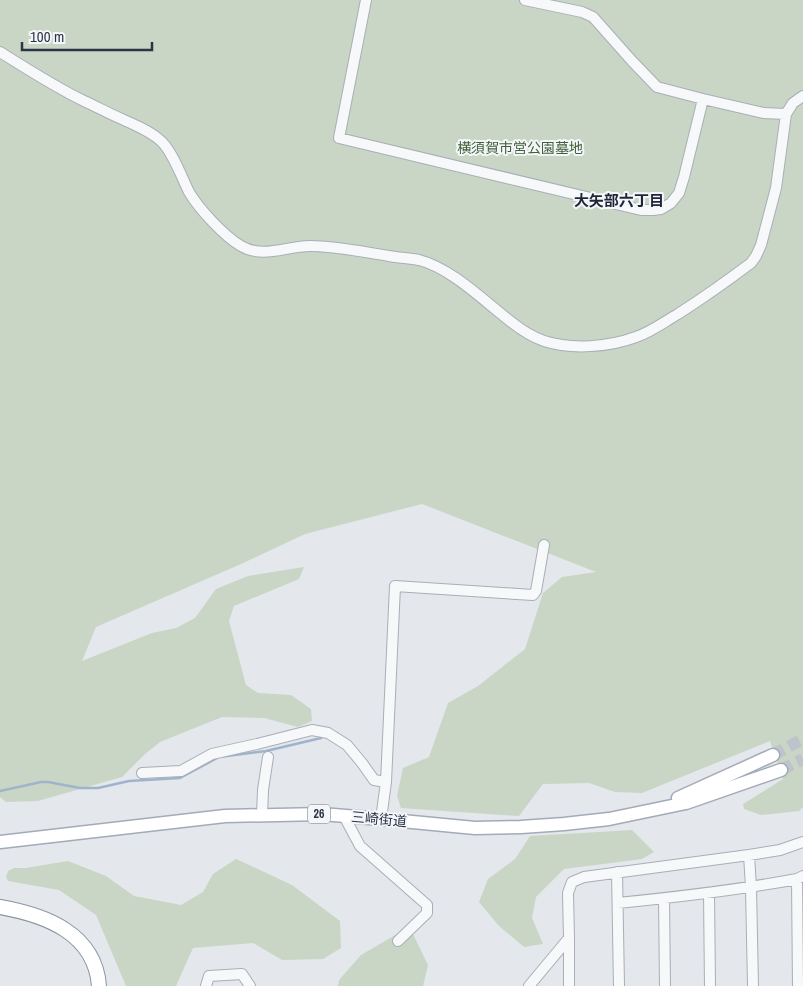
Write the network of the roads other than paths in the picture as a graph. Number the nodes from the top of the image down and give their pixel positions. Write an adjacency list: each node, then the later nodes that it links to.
1 (366, 0): 5 (street)
2 (525, 0): 5 (street)
3 (0, 52): 6 (street)
4 (803, 96): 6 (street)
5 (703, 98): 6 (street)
6 (786, 114)
7 (544, 545): 12 (street)
8 (773, 755): 13 (main road, 三崎街道 / 26)
9 (268, 757): 14 (street)
10 (781, 770): 13 (main road, 三崎街道 / 26)
11 (142, 773): 12 (street)
12 (386, 782): 16 (street)
13 (638, 813): 16 (main road, 三崎街道 / 26)
14 (262, 814): 15 (main road, 三崎街道 / 26); 17 (main road, 三崎街道 / 26)
15 (344, 816): 16 (main road, 三崎街道 / 26); 29 (street)
16 (381, 819)
17 (0, 842)
18 (803, 842): 19 (street)
19 (749, 855): 20 (street); 22 (street)
20 (617, 872): 25 (street); 28 (street)
21 (800, 878): 22 (street); 40 (street)
22 (751, 887): 23 (street); 39 (street)
23 (709, 893): 24 (street); 38 (street)
24 (664, 899): 25 (street); 37 (street)
25 (618, 903): 36 (street)
26 (0, 908): 31 (highway)
27 (0, 915): 30 (highway)
28 (569, 938): 34 (street); 35 (street)
29 (398, 942)
30 (90, 986)
31 (99, 986)
32 (206, 986): 33 (street)
33 (250, 986)
34 (529, 986)
35 (569, 986)
36 (619, 986)
37 (664, 986)
38 (710, 986)
39 (753, 986)
40 (798, 986)

